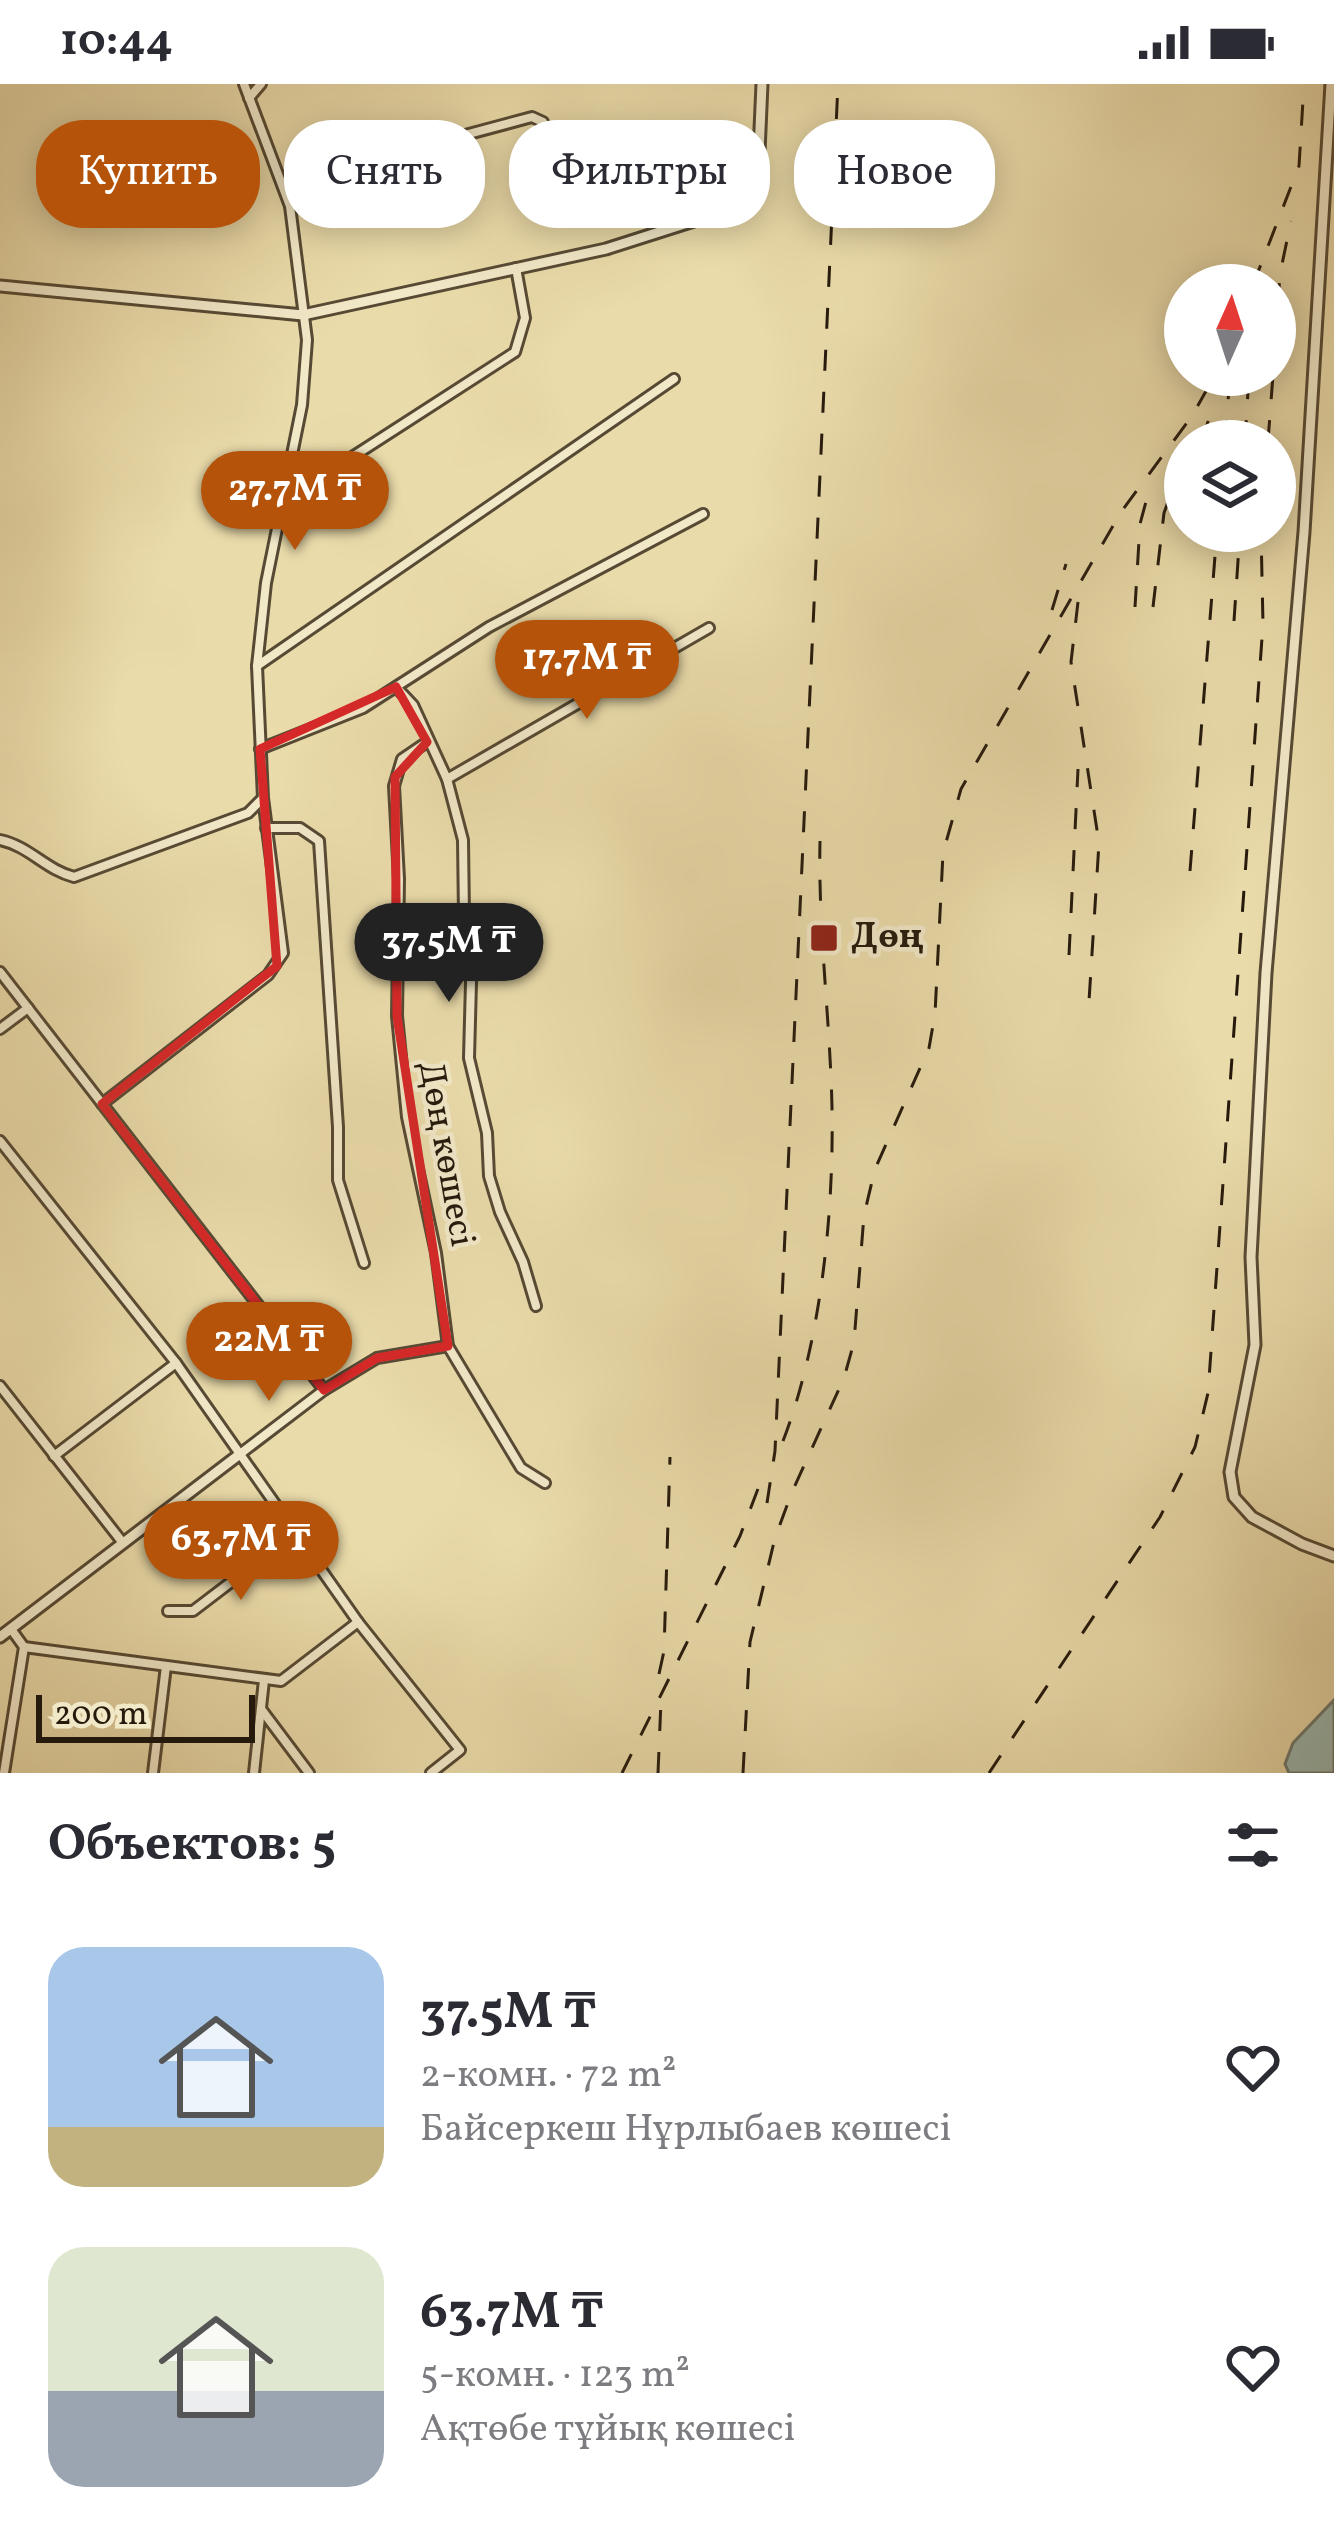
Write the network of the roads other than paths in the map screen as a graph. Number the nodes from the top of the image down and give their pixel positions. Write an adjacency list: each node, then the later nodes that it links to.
1 (244, 84): 5 (street)
2 (261, 84): 5 (street)
3 (762, 84): 8 (street)
4 (1331, 84): 39 (street)
5 (249, 98): 7 (street)
6 (509, 124): 7 (street)
7 (281, 184): 10 (street)
8 (516, 268): 10 (street); 12 (street)
9 (0, 286): 10 (street)
10 (303, 315): 12 (street)
11 (674, 379): 15 (street)
12 (282, 502): 15 (street)
13 (703, 514): 16 (street)
14 (709, 628): 19 (street)
15 (256, 666): 18 (street)
16 (396, 687): 17 (street); 18 (street)
17 (427, 742): 19 (street); 30 (street, Дөң көшесі)
18 (260, 749): 20 (street)
19 (446, 779): 29 (street)
20 (263, 798): 21 (street); 22 (street)
21 (266, 828): 26 (street); 28 (street)
22 (0, 841)
23 (0, 972): 24 (street)
24 (28, 1008): 25 (street); 26 (street)
25 (0, 1029)
26 (102, 1104): 33 (street)
27 (1, 1145): 31 (street)
28 (364, 1263)
29 (536, 1306)
30 (448, 1346): 33 (street); 36 (street, Дөң көшесі)
31 (176, 1363): 34 (street); 35 (street)
32 (0, 1387): 35 (street)
33 (324, 1390): 34 (street)
34 (240, 1454): 37 (street); 38 (street)
35 (54, 1456): 38 (street)
36 (545, 1483)
37 (294, 1534): 40 (street); 41 (street)
38 (123, 1543): 42 (street)
39 (1334, 1556)
40 (168, 1611)
41 (358, 1622): 46 (street); 52 (street)
42 (10, 1629): 43 (street); 44 (street)
43 (0, 1637)
44 (24, 1647): 45 (street); 48 (street)
45 (166, 1666): 46 (street); 49 (street)
46 (264, 1680): 47 (street)
47 (261, 1709): 50 (street); 51 (street)
48 (4, 1773)
49 (153, 1773)
50 (254, 1773)
51 (309, 1773)
52 (430, 1773)

